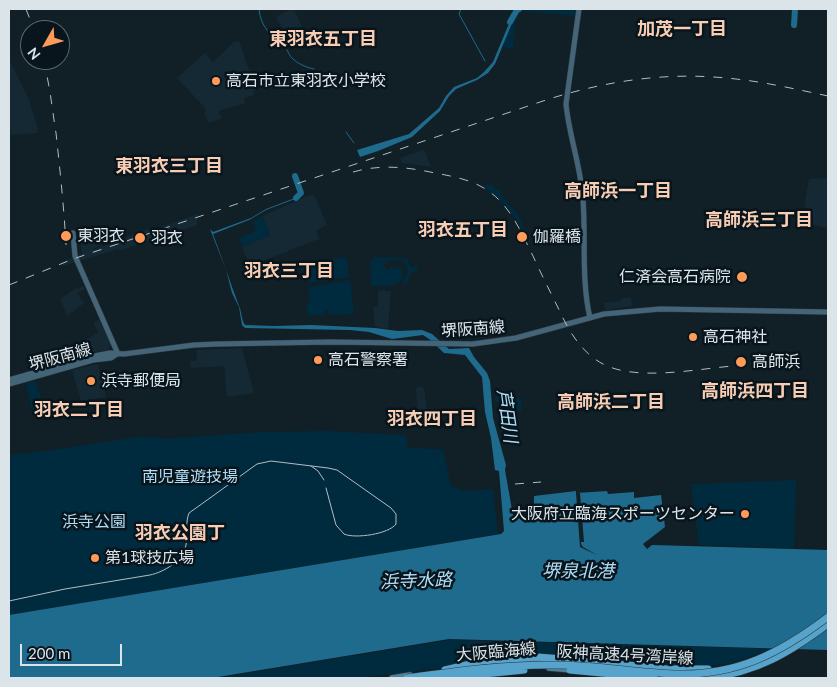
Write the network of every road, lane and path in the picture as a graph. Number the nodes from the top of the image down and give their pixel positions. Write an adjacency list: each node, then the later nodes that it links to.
1 (579, 9): 4 (main road)
2 (73, 233): 5 (main road)
3 (828, 312): 4 (main road, 堺阪南線)
4 (590, 318): 5 (main road, 堺阪南線)
5 (118, 354): 6 (main road, 堺阪南線); 7 (main road, 堺阪南線)
6 (9, 380)
7 (9, 384)
8 (828, 617): 10 (highway, 阪神高速4号湾岸線, bridge)
9 (828, 624): 20 (highway, 阪神高速4号湾岸線)
10 (776, 652): 12 (highway, bridge); 14 (highway, 阪神高速4号湾岸線, bridge)
11 (489, 673): 12 (highway, 阪神高速4号湾岸線, bridge); 16 (highway, bridge); 18 (highway, 阪神高速4号湾岸線, bridge)
12 (443, 675): 13 (main road, 大阪臨海線); 19 (main road, 大阪臨海線)
13 (392, 678)
14 (407, 678)
15 (456, 678): 17 (main road, 大阪臨海線)
16 (460, 678)
17 (637, 678)
18 (654, 678)
19 (691, 678)
20 (708, 678)

